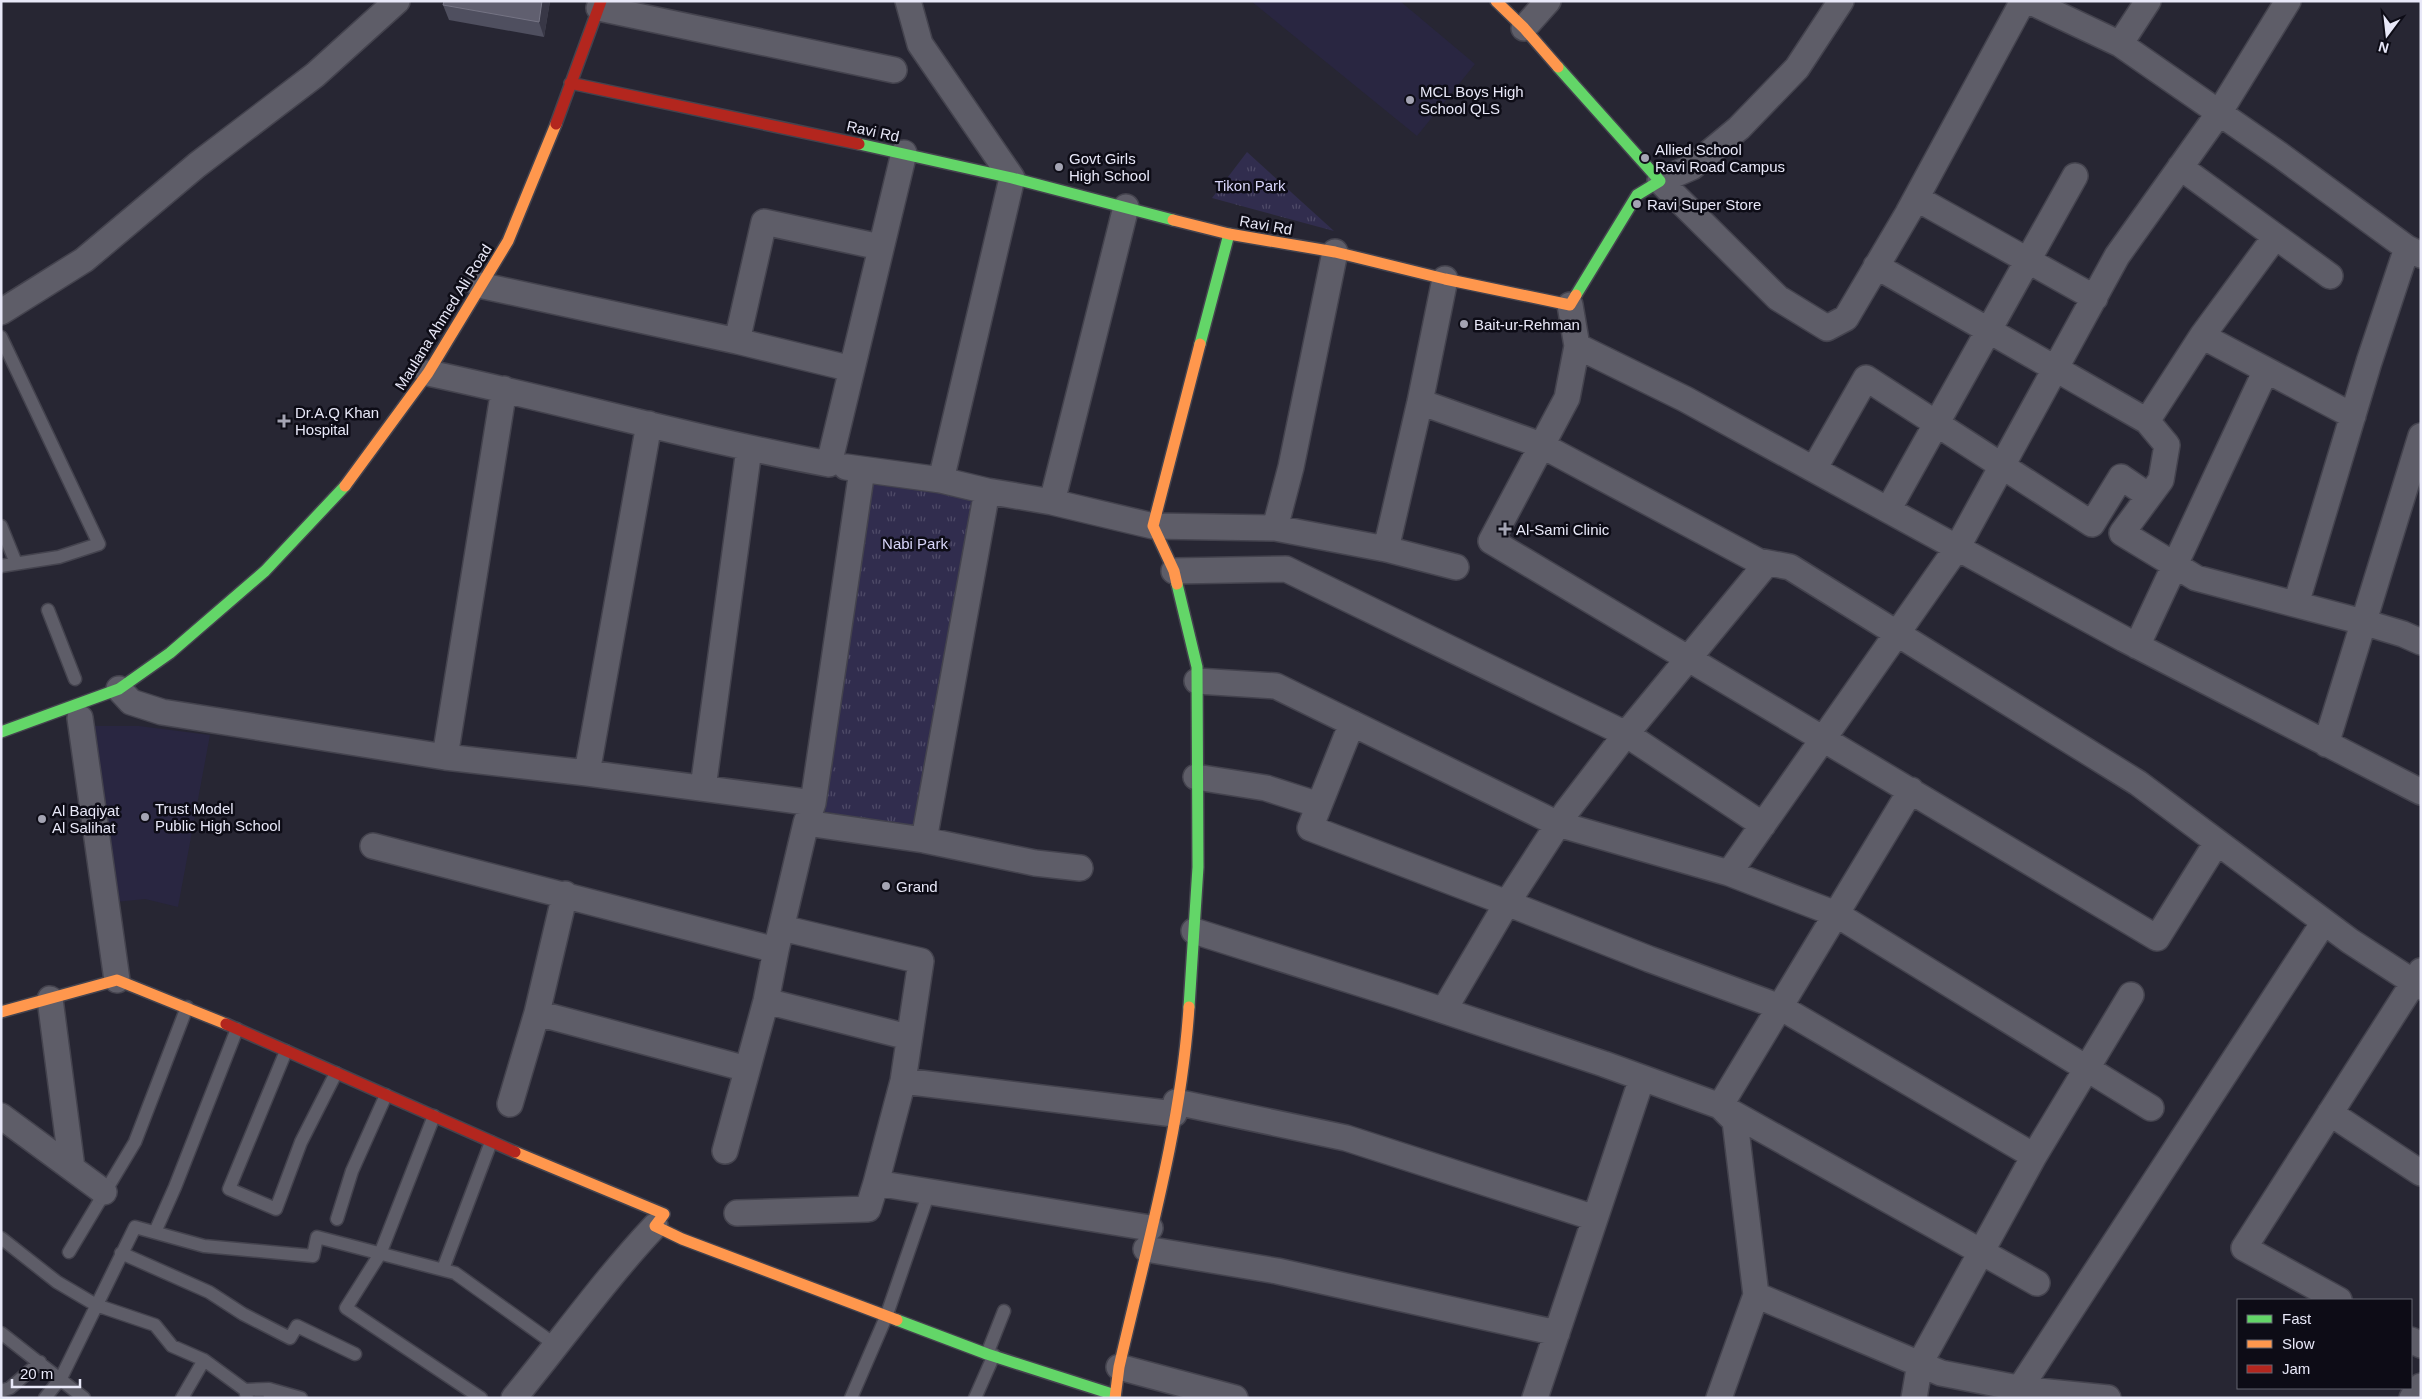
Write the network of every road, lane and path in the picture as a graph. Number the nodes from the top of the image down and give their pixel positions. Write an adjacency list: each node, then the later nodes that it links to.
1 (397, 1): 35 (street)
2 (908, 1): 19 (street)
3 (1496, 1): 11 (street)
4 (1548, 1): 11 (street)
5 (1841, 1): 20 (street)
6 (2023, 1): 21 (street)
7 (2028, 1): 12 (street)
8 (2148, 1): 12 (street)
9 (2288, 1): 15 (street)
10 (600, 5): 13 (street); 14 (street, Maulana Ahmed Ali Road)
11 (1524, 28): 20 (street)
12 (2120, 44): 15 (street)
13 (894, 70)
14 (570, 82): 16 (street, Ravi Rd); 32 (street, Maulana Ahmed Ali Road)
15 (2219, 113): 17 (street); 26 (street)
16 (904, 153): 19 (street, Ravi Rd); 25 (street)
17 (2180, 167): 24 (street); 33 (street)
18 (2075, 176): 28 (street)
19 (1012, 178): 22 (street, Ravi Rd); 58 (street)
20 (1660, 181): 29 (street); 34 (street)
21 (1916, 198): 28 (street); 29 (street)
22 (1126, 207): 23 (street, Ravi Rd); 61 (street)
23 (1229, 234): 27 (street, Ravi Rd); 64 (street)
24 (2275, 237): 30 (street); 37 (street)
25 (880, 247): 39 (street); 41 (street)
26 (2414, 251): 47 (street)
27 (1335, 252): 31 (street, Ravi Rd); 65 (street)
28 (2028, 261): 33 (street); 36 (street)
29 (1876, 266): 36 (street)
30 (2330, 276)
31 (1445, 279): 34 (street, Ravi Rd); 46 (street)
32 (479, 285): 39 (street); 44 (street, Maulana Ahmed Ali Road)
33 (2095, 298): 42 (street)
34 (1570, 305): 40 (street)
35 (1, 312)
36 (1989, 330): 42 (street); 49 (street)
37 (2202, 336): 43 (street); 48 (street)
38 (1, 337): 68 (lane)
39 (737, 341): 41 (street)
40 (1577, 346): 52 (street); 56 (street)
41 (852, 369): 54 (street)
42 (2057, 369): 48 (street); 55 (street)
43 (2266, 370): 47 (street); 70 (street)
44 (428, 373): 45 (street); 83 (street, Maulana Ahmed Ali Road)
45 (504, 389): 50 (street); 90 (street)
46 (1420, 402): 52 (street); 67 (street)
47 (2353, 416): 74 (street)
48 (2147, 421): 60 (street)
49 (1937, 423): 55 (street); 56 (street); 62 (street)
50 (649, 424): 53 (street); 91 (street)
51 (2421, 436): 76 (street)
52 (1541, 445): 69 (street); 80 (street)
53 (749, 449): 54 (street); 93 (street)
54 (829, 464): 57 (street)
55 (2001, 465): 60 (street); 66 (street)
56 (1814, 469): 62 (street)
57 (862, 470): 58 (street); 97 (street)
58 (941, 480): 59 (street)
59 (987, 491): 61 (street); 100 (street)
60 (2149, 496): 70 (street)
61 (1052, 502): 64 (street)
62 (1888, 510): 66 (street)
63 (1, 526): 68 (lane)
64 (1153, 526): 65 (street); 73 (street)
65 (1276, 528): 67 (street)
66 (1957, 548): 77 (street); 79 (street)
67 (1386, 550): 72 (street)
68 (16, 563): 71 (lane)
69 (1768, 563): 77 (street); 80 (street)
70 (2175, 565): 74 (street); 79 (street)
71 (1, 566)
72 (1456, 567)
73 (1174, 571): 82 (street); 87 (street)
74 (2296, 604): 76 (street)
75 (48, 610): 81 (lane)
76 (2363, 622): 78 (street); 89 (street)
77 (1897, 633): 88 (street); 101 (street)
78 (2421, 642)
79 (2137, 646): 89 (street)
80 (1688, 657): 87 (street); 88 (street)
81 (75, 679)
82 (1197, 681): 85 (street); 92 (street)
83 (119, 689): 86 (street, Maulana Ahmed Ali Road); 90 (street)
84 (80, 718): 111 (street)
85 (1352, 723): 96 (street); 98 (street)
86 (1, 732)
87 (1626, 734): 98 (street); 99 (street)
88 (1824, 738): 94 (street); 99 (street)
89 (2326, 744): 95 (street)
90 (445, 757): 91 (street)
91 (587, 773): 93 (street)
92 (1196, 777): 96 (street); 109 (street)
93 (703, 788): 97 (street)
94 (1911, 790): 101 (street); 107 (street)
95 (2421, 792)
96 (1319, 805): 106 (street)
97 (810, 813): 100 (street); 110 (street)
98 (1558, 824): 104 (street); 106 (street)
99 (1763, 825): 104 (street)
100 (924, 840): 103 (street)
101 (2217, 842): 108 (street)
102 (373, 846): 105 (street)
103 (1080, 868)
104 (1729, 873): 107 (street)
105 (565, 894): 110 (street); 120 (street)
106 (1507, 903): 117 (street); 118 (street)
107 (1836, 914): 117 (street); 124 (street)
108 (2324, 922): 112 (street); 174 (street)
109 (1194, 931): 118 (street); 132 (street)
110 (779, 939): 115 (street); 122 (street)
111 (117, 980): 114 (street); 116 (street)
112 (2418, 980): 134 (street)
113 (2131, 995): 124 (street)
114 (50, 999): 119 (street); 140 (street)
115 (766, 1001): 122 (street); 125 (street)
116 (187, 1007): 121 (street); 143 (lane)
117 (1780, 1007): 131 (street); 139 (street)
118 (1444, 1010): 127 (street)
119 (1, 1012)
120 (537, 1013): 125 (street); 130 (street)
121 (237, 1029): 123 (street); 149 (lane)
122 (908, 1037): 128 (street)
123 (286, 1051): 126 (street); 126 (lane)
124 (2087, 1068): 133 (street); 139 (street)
125 (747, 1070): 138 (street)
126 (336, 1073): 129 (street)
127 (1642, 1078): 131 (street); 146 (street)
128 (902, 1082): 132 (street); 142 (street)
129 (386, 1095): 136 (street); 147 (lane)
130 (510, 1104)
131 (1720, 1106): 153 (street); 158 (street)
132 (1175, 1108): 146 (street); 151 (street)
133 (2151, 1108)
134 (2330, 1113): 141 (street); 159 (street)
135 (1, 1116): 140 (street)
136 (434, 1116): 137 (street); 155 (lane)
137 (491, 1142): 148 (street); 156 (lane)
138 (725, 1151)
139 (2034, 1156): 153 (street)
140 (72, 1168): 143 (street)
141 (2421, 1173)
142 (876, 1183): 144 (street); 145 (street)
143 (104, 1192): 152 (lane)
144 (930, 1192): 151 (street); 162 (lane)
145 (736, 1213)
146 (1595, 1218): 164 (street)
147 (337, 1219)
148 (655, 1226): 162 (street); 165 (street)
149 (154, 1232): 154 (lane); 155 (lane)
150 (1, 1238): 160 (lane)
151 (1148, 1238): 164 (street); 171 (street)
152 (70, 1252)
153 (1980, 1252): 157 (street); 170 (street)
154 (121, 1253): 160 (lane); 166 (lane)
155 (380, 1254): 156 (lane); 183 (lane)
156 (443, 1269): 165 (lane)
157 (2037, 1283)
158 (1756, 1295): 170 (street); 189 (street)
159 (2337, 1299)
160 (96, 1305): 168 (lane); 172 (lane)
161 (1004, 1310): 167 (lane)
162 (886, 1317): 167 (street); 185 (lane)
163 (1, 1333): 169 (lane)
164 (1556, 1333): 188 (street)
165 (557, 1346): 184 (street)
166 (355, 1354)
167 (991, 1355): 178 (street); 186 (lane)
168 (204, 1360): 176 (lane); 181 (lane)
169 (40, 1362): 172 (lane); 175 (lane)
170 (1920, 1363): 174 (street); 190 (street)
171 (1119, 1367): 178 (street); 187 (street)
172 (61, 1378): 179 (lane); 180 (lane)
173 (2421, 1386): 192 (street)
174 (2020, 1388): 191 (street)
175 (1, 1391)
176 (246, 1394): 177 (lane)
177 (269, 1394): 182 (lane)
178 (1115, 1396)
179 (45, 1398)
180 (84, 1398)
181 (182, 1398)
182 (301, 1398)
183 (481, 1398)
184 (514, 1398)
185 (851, 1398)
186 (975, 1398)
187 (1235, 1398)
188 (1535, 1398)
189 (1719, 1398)
190 (1914, 1398)
191 (2108, 1398)
192 (2412, 1398)

